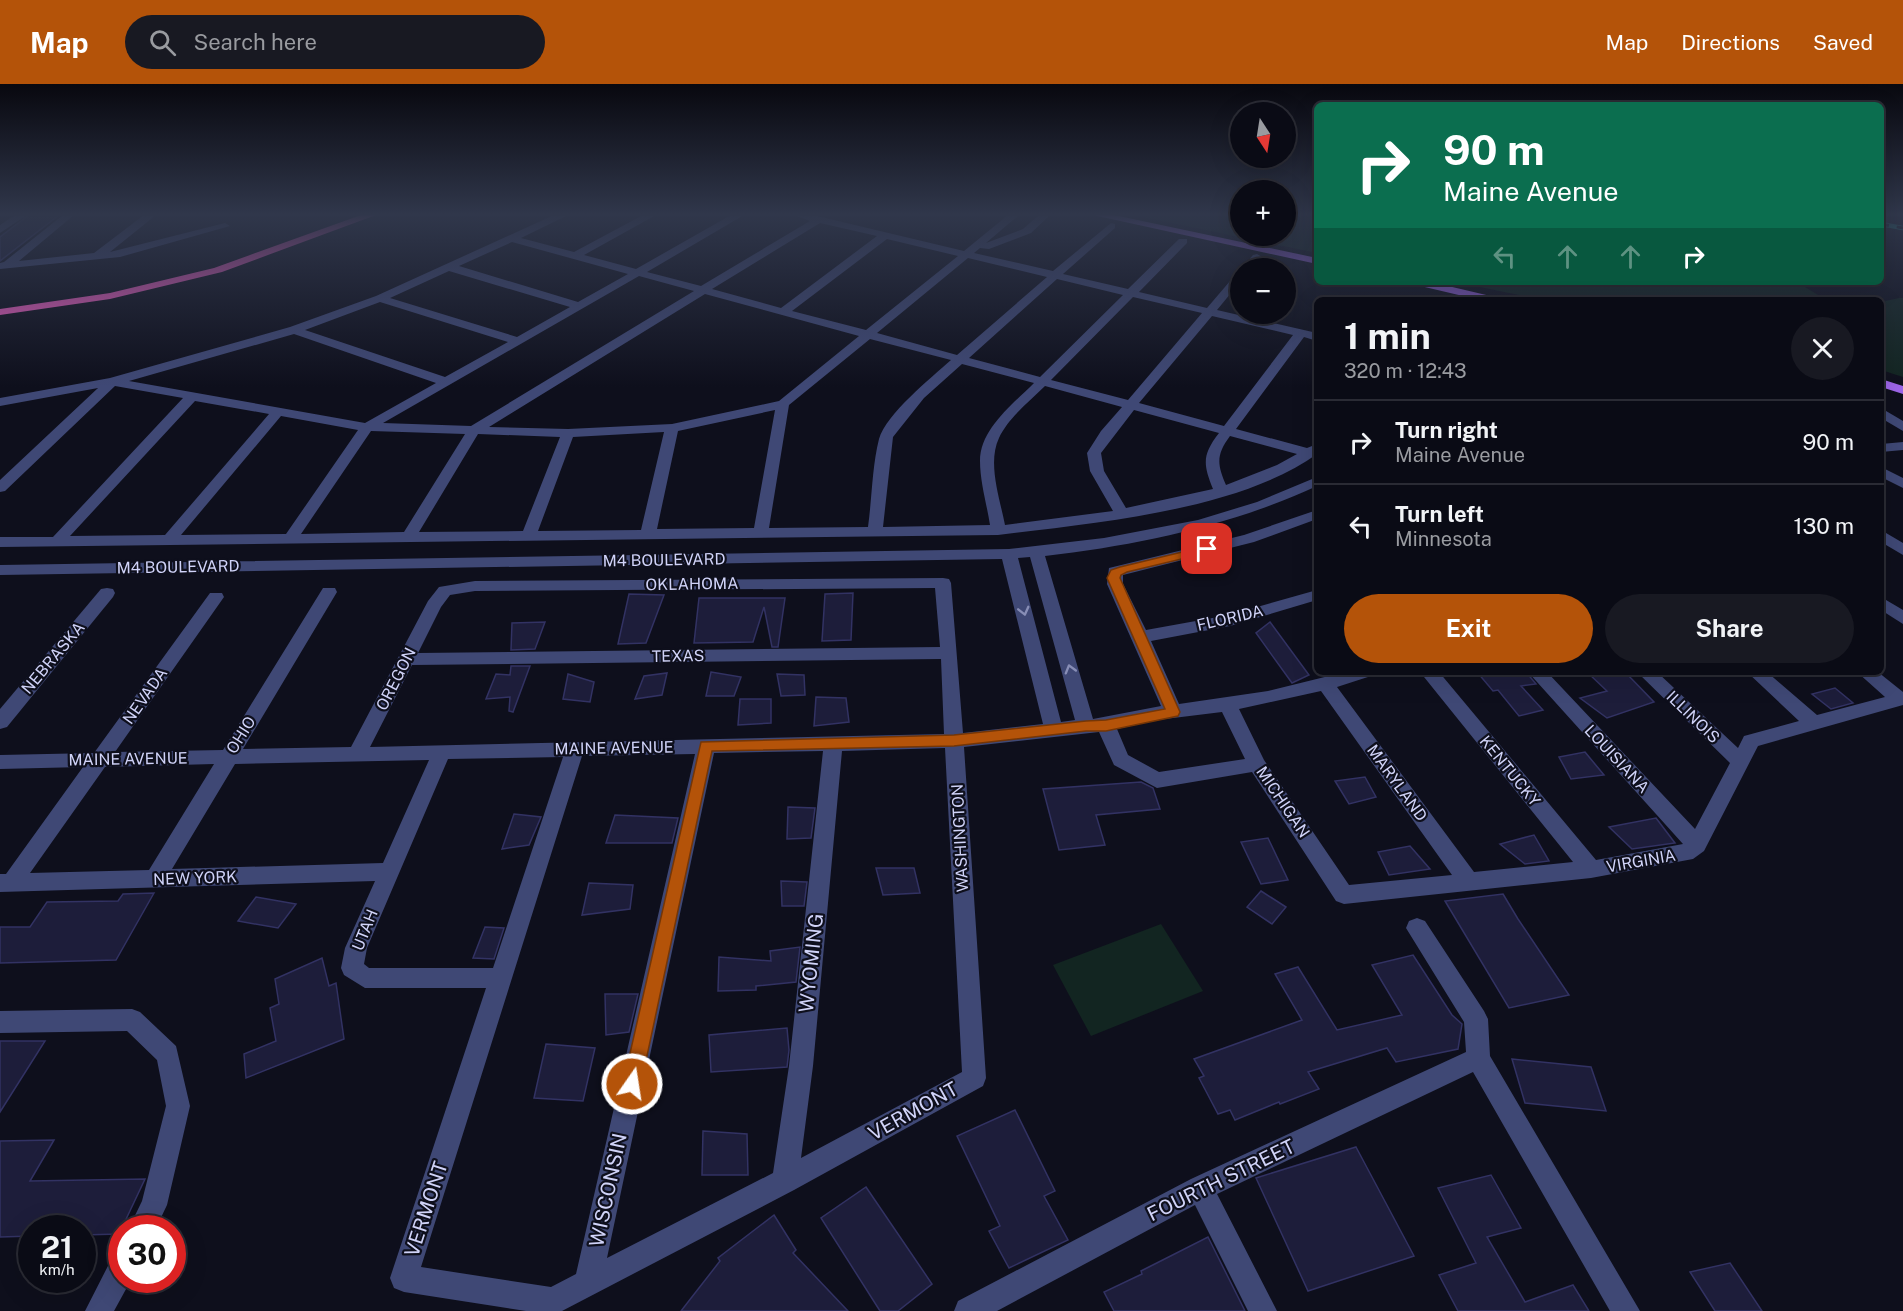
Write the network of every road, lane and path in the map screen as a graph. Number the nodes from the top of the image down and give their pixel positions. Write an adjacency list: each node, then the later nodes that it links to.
1 (209, 272): 21 (highway)
2 (437, 272): 19 (street)
3 (467, 272): 20 (street)
4 (731, 272): 15 (street)
5 (836, 272): 22 (street)
6 (946, 272): 26 (street)
7 (1043, 272): 11 (street)
8 (1058, 272): 11 (street)
9 (1152, 272): 16 (street)
10 (638, 273): 15 (street); 20 (street)
11 (1055, 275): 16 (street); 29 (street)
12 (1420, 285): 17 (main road)
13 (1426, 285): 18 (main road)
14 (1230, 288): 23 (street)
15 (702, 290): 22 (street); 44 (street)
16 (1131, 293): 23 (street); 30 (street)
17 (1439, 297)
18 (1465, 297)
19 (380, 298): 24 (street); 28 (street)
20 (579, 306): 28 (street)
21 (0, 312)
22 (783, 312): 26 (street)
23 (1210, 312): 25 (street); 38 (street)
24 (294, 330): 31 (street); 32 (street)
25 (1301, 333): 27 (street); 45 (street)
26 (868, 335): 29 (street); 37 (street)
27 (1314, 336)
28 (518, 341): 32 (street)
29 (960, 359): 30 (street); 58 (street)
30 (1042, 381): 38 (street); 57 (street)
31 (112, 382): 35 (street); 36 (street); 53 (street)
32 (446, 382): 42 (street)
33 (1884, 384): 34 (main road)
34 (1903, 390)
35 (192, 396): 39 (street); 66 (street)
36 (0, 402)
37 (783, 404): 43 (street); 59 (street)
38 (1131, 405): 45 (street); 55 (street)
39 (278, 411): 42 (street); 65 (street)
40 (1884, 414): 41 (street)
41 (1903, 426)
42 (367, 427): 44 (street); 64 (street)
43 (672, 428): 46 (street); 60 (street)
44 (474, 430): 46 (street); 62 (street)
45 (1227, 431): 49 (street); 54 (street)
46 (568, 433): 61 (street)
47 (1903, 446): 48 (street)
48 (1884, 448)
49 (1313, 451): 54 (street)
50 (1884, 473): 52 (street)
51 (1314, 482): 69 (street, M4 BOULEVARD)
52 (1903, 484)
53 (0, 488)
54 (1221, 491): 55 (street)
55 (1122, 514): 57 (street)
56 (1314, 515): 80 (street)
57 (998, 530): 58 (street)
58 (875, 531): 59 (street)
59 (761, 533): 60 (street)
60 (648, 534): 61 (street)
61 (529, 535): 62 (street)
62 (409, 537): 64 (street)
63 (1884, 537): 68 (street)
64 (290, 539): 65 (street)
65 (169, 540): 66 (street)
66 (57, 541): 67 (street)
67 (0, 542)
68 (1903, 550)
69 (1036, 552): 70 (street, M4 BOULEVARD); 95 (street, one-way to 69)
70 (1009, 554): 71 (street, M4 BOULEVARD); 97 (street, one-way to 97)
71 (0, 570)
72 (329, 592): 104 (street, OHIO)
73 (107, 593): 93 (street, NEBRASKA)
74 (1314, 596): 80 (street, FLORIDA)
75 (216, 597): 105 (street, NEVADA)
76 (946, 597): 77 (street, OKLAHOMA); 81 (street, WASHINGTON)
77 (434, 604): 82 (street, OREGON)
78 (1884, 604): 79 (street)
79 (1903, 618)
80 (1141, 637): 92 (street)
81 (949, 653): 82 (street, TEXAS); 98 (street, WASHINGTON)
82 (406, 659): 103 (street, OREGON)
83 (1356, 675): 89 (street, MAINE AVENUE)
84 (1431, 675): 110 (street, KENTUCKY)
85 (1540, 675): 109 (street, LOUISIANA)
86 (1649, 675): 107 (street, ILLINOIS)
87 (1759, 675): 94 (street)
88 (1870, 675): 90 (street)
89 (1326, 685): 91 (street, MAINE AVENUE); 113 (street, MARYLAND)
90 (1901, 699): 94 (street, VIRGINIA)
91 (1228, 705): 92 (street, MAINE AVENUE); 108 (street, MICHIGAN)
92 (1173, 712): 96 (street, MAINE AVENUE)
93 (0, 722)
94 (1815, 724): 107 (street, VIRGINIA)
95 (1086, 726): 96 (street, MAINE AVENUE); 97 (street, MAINE AVENUE)
96 (1106, 726): 108 (street)
97 (1054, 730): 98 (street, MAINE AVENUE)
98 (954, 741): 99 (street, MAINE AVENUE); 120 (street, WASHINGTON)
99 (833, 744): 100 (street, MAINE AVENUE); 121 (street, WYOMING)
100 (706, 746): 101 (street, MAINE AVENUE); 124 (street, WISCONSIN)
101 (575, 749): 102 (street, MAINE AVENUE); 117 (street, VERMONT)
102 (442, 752): 103 (street, MAINE AVENUE); 111 (street, UTAH)
103 (357, 754): 104 (street, MAINE AVENUE)
104 (227, 757): 105 (street, MAINE AVENUE); 112 (street, OHIO)
105 (100, 760): 106 (street, MAINE AVENUE); 114 (street, NEVADA)
106 (0, 762)
107 (1741, 762): 109 (street, VIRGINIA)
108 (1257, 764): 115 (street, MICHIGAN)
109 (1697, 845): 110 (street, VIRGINIA)
110 (1591, 869): 113 (street, VIRGINIA)
111 (389, 872): 112 (street, NEW YORK); 117 (street, UTAH)
112 (155, 879): 114 (street, NEW YORK)
113 (1468, 881): 115 (street, VIRGINIA)
114 (5, 883)
115 (1344, 895)
116 (1417, 928): 119 (street)
117 (501, 978): 124 (street, VERMONT)
118 (0, 1022): 123 (street)
119 (1478, 1058): 122 (street, FOURTH STREET); 129 (street)
120 (974, 1078): 121 (street, VERMONT)
121 (785, 1181): 124 (street, VERMONT)
122 (1200, 1188): 127 (street, FOURTH STREET); 128 (street)
123 (149, 1215)
124 (588, 1283)
125 (109, 1293): 126 (street)
126 (99, 1311)
127 (968, 1311)
128 (1263, 1311)
129 (1626, 1311)

